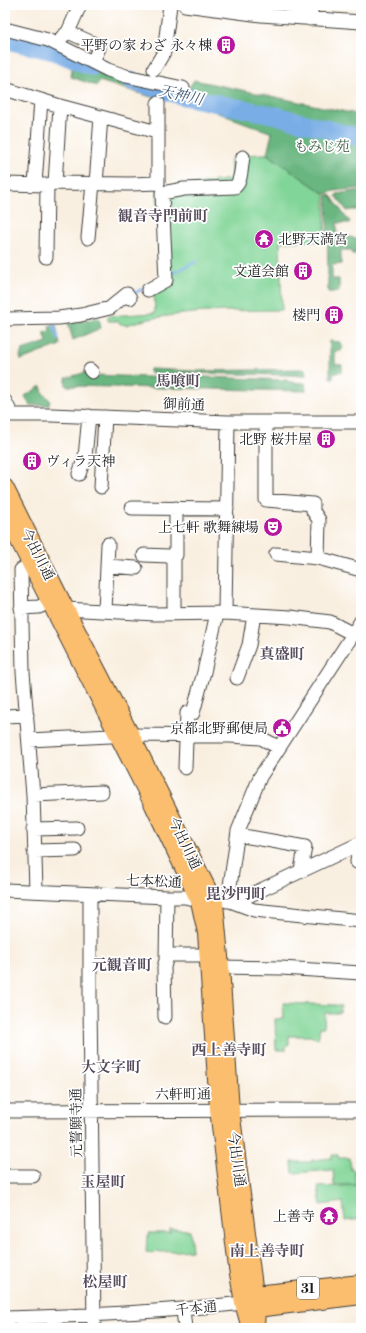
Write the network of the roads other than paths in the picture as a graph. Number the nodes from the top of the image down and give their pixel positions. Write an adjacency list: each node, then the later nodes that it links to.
1 (80, 5): 8 (street)
2 (170, 5): 11 (street)
3 (185, 5): 5 (street)
4 (312, 5): 5 (street)
5 (310, 19): 6 (street)
6 (361, 22)
7 (5, 29): 9 (street)
8 (68, 32): 9 (street); 10 (street)
9 (54, 42): 10 (street)
10 (93, 62): 12 (street)
11 (154, 69)
12 (183, 88)
13 (5, 89): 14 (street)
14 (41, 100): 16 (street); 21 (street)
15 (158, 103): 18 (street)
16 (60, 106): 17 (street); 21 (street)
17 (101, 117): 18 (street); 22 (street)
18 (157, 132): 23 (street)
19 (243, 157): 23 (street)
20 (5, 184): 21 (street)
21 (46, 184): 22 (street); 25 (street)
22 (94, 184): 23 (street); 24 (street)
23 (160, 188): 26 (street)
24 (88, 238)
25 (46, 258)
26 (148, 290)
27 (130, 298): 28 (street)
28 (5, 318)
29 (5, 401): 30 (street)
30 (9, 415): 31 (street, 御前通)
31 (89, 416): 32 (street, 御前通); 36 (street)
32 (105, 417): 33 (street, 御前通); 38 (street)
33 (228, 422): 34 (street, 御前通); 41 (street)
34 (266, 422): 35 (street, 御前通); 47 (street)
35 (361, 422)
36 (79, 474)
37 (5, 487): 48 (main road, 今出川通)
38 (101, 487)
39 (132, 508): 40 (street)
40 (176, 508): 41 (street); 46 (street)
41 (227, 509): 56 (street)
42 (5, 514): 48 (main road, 今出川通)
43 (108, 544): 49 (street)
44 (276, 554): 47 (street)
45 (144, 555): 46 (street)
46 (171, 558): 57 (street)
47 (318, 558): 51 (street)
48 (35, 560): 52 (main road, 今出川通); 53 (street); 54 (main road, 今出川通)
49 (107, 566): 50 (street); 55 (street)
50 (136, 568)
51 (361, 570)
52 (49, 602): 53 (street); 64 (main road, 今出川通)
53 (21, 608): 62 (street)
54 (66, 609): 55 (street); 64 (main road, 今出川通)
55 (104, 611): 57 (street)
56 (221, 613): 57 (street); 58 (street); 65 (street)
57 (174, 614)
58 (254, 615): 60 (street); 61 (street)
59 (361, 620): 60 (street)
60 (353, 634): 67 (street)
61 (237, 678)
62 (27, 715): 63 (street); 66 (street)
63 (5, 716)
64 (125, 736): 65 (street); 66 (street); 83 (main road, 今出川通); 84 (main road, 今出川通)
65 (186, 736): 67 (street); 68 (street)
66 (29, 740): 70 (street)
67 (278, 747): 73 (street)
68 (185, 768)
69 (102, 792): 70 (street)
70 (33, 796): 72 (street)
71 (77, 828): 72 (street)
72 (33, 829): 76 (street)
73 (238, 835): 78 (street); 84 (street)
74 (360, 843): 77 (street); 78 (street, 七本松通)
75 (75, 850): 76 (street)
76 (34, 851): 80 (street)
77 (361, 863)
78 (301, 870): 84 (street, 七本松通)
79 (5, 890): 80 (street, 七本松通)
80 (36, 890): 81 (street, 七本松通)
81 (90, 894): 82 (street, 七本松通); 94 (street, 元誓願寺通)
82 (167, 898): 83 (street, 七本松通); 86 (street)
83 (198, 900): 84 (street, 七本松通); 87 (main road, 今出川通)
84 (222, 902): 85 (street); 88 (main road, 今出川通)
85 (361, 921)
86 (166, 955): 87 (street); 90 (street)
87 (207, 955): 91 (main road, 今出川通)
88 (221, 967): 89 (street); 91 (main road, 今出川通)
89 (361, 973)
90 (165, 1017)
91 (225, 1109): 92 (street, 六軒町通); 94 (street, 六軒町通); 99 (main road, 今出川通)
92 (361, 1110)
93 (5, 1111): 94 (street, 六軒町通)
94 (92, 1112): 102 (street, 元誓願寺通)
95 (5, 1176): 96 (street)
96 (34, 1176)
97 (361, 1283): 99 (main road, 千本通 / 31)
98 (361, 1296): 99 (main road, 千本通 / 31)
99 (252, 1302): 100 (street, 千本通); 104 (main road, 今出川通); 105 (main road, 今出川通)
100 (183, 1310): 102 (street, 千本通); 103 (street)
101 (5, 1318): 102 (street, 千本通)
102 (94, 1322)
103 (184, 1328)
104 (250, 1328)
105 (256, 1328)

